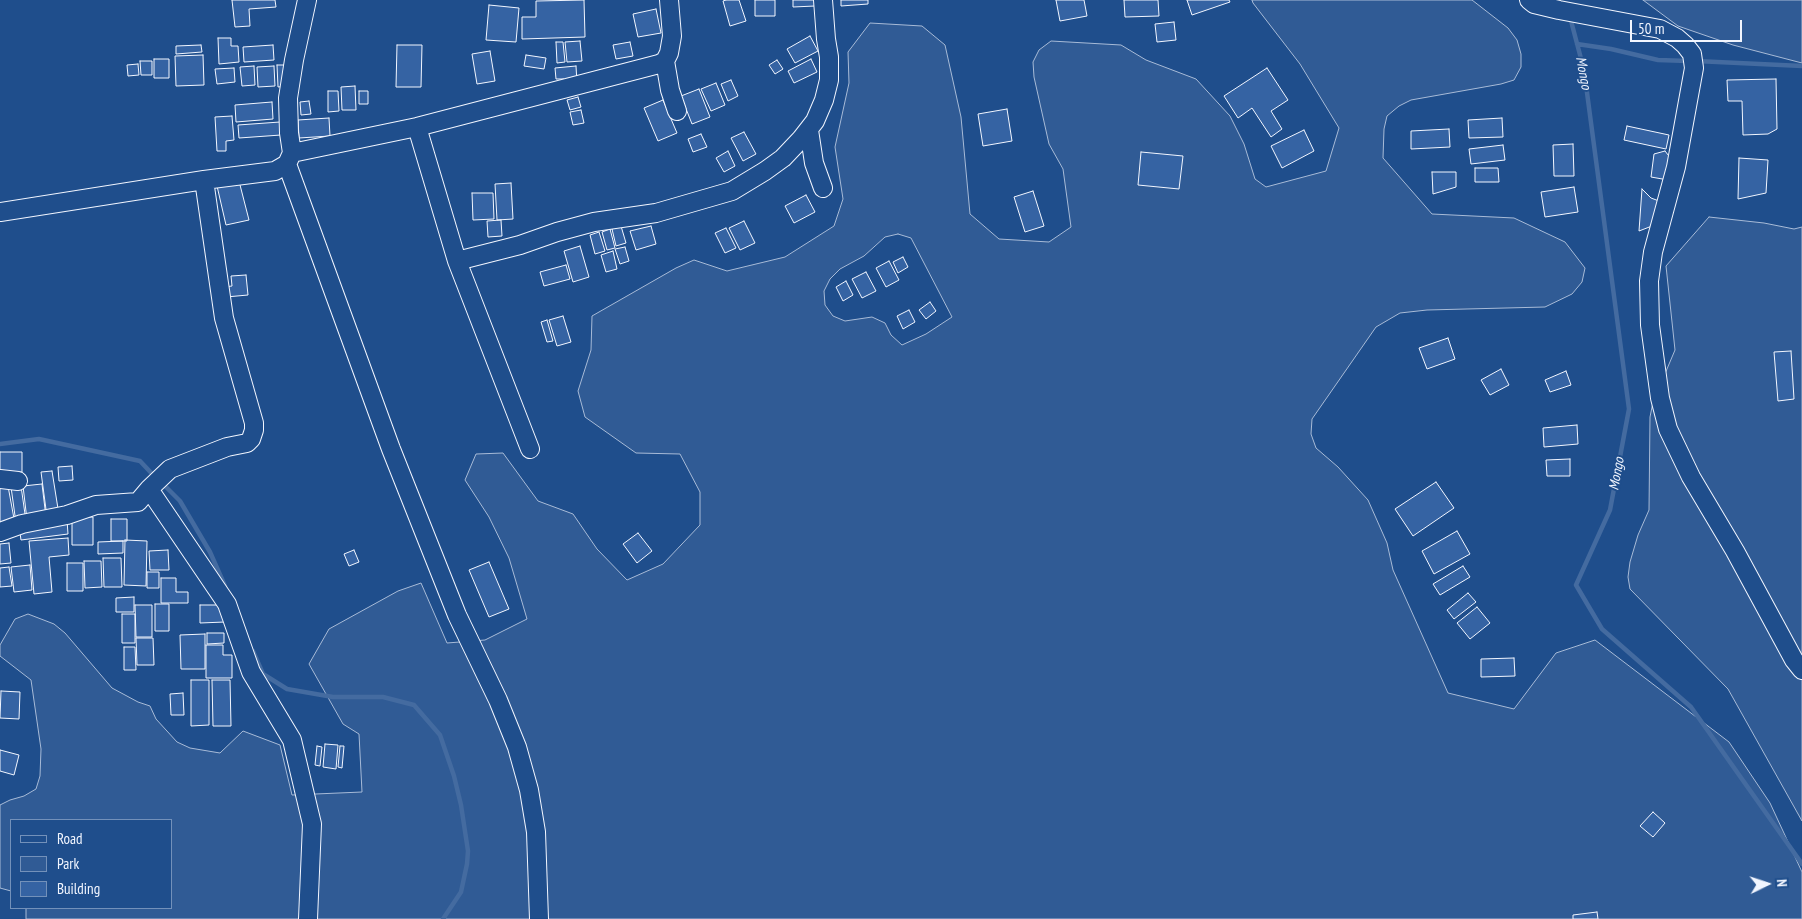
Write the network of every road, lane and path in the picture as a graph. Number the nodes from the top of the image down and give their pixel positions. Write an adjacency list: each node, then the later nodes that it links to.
1 (308, 0): 9 (street)
2 (669, 0): 5 (street)
3 (823, 0): 8 (street)
4 (1531, 2): 19 (street)
5 (666, 68): 6 (street); 7 (street)
6 (676, 111)
7 (417, 127): 9 (street); 13 (street)
8 (809, 130): 11 (street); 13 (street)
9 (289, 158): 10 (street); 21 (street)
10 (204, 180): 12 (street); 17 (street)
11 (823, 188)
12 (0, 212)
13 (457, 260): 14 (street)
14 (530, 449)
15 (0, 479): 16 (street)
16 (18, 481)
17 (151, 488): 18 (street); 20 (street)
18 (0, 532)
19 (1802, 670)
20 (308, 919)
21 (539, 919)

